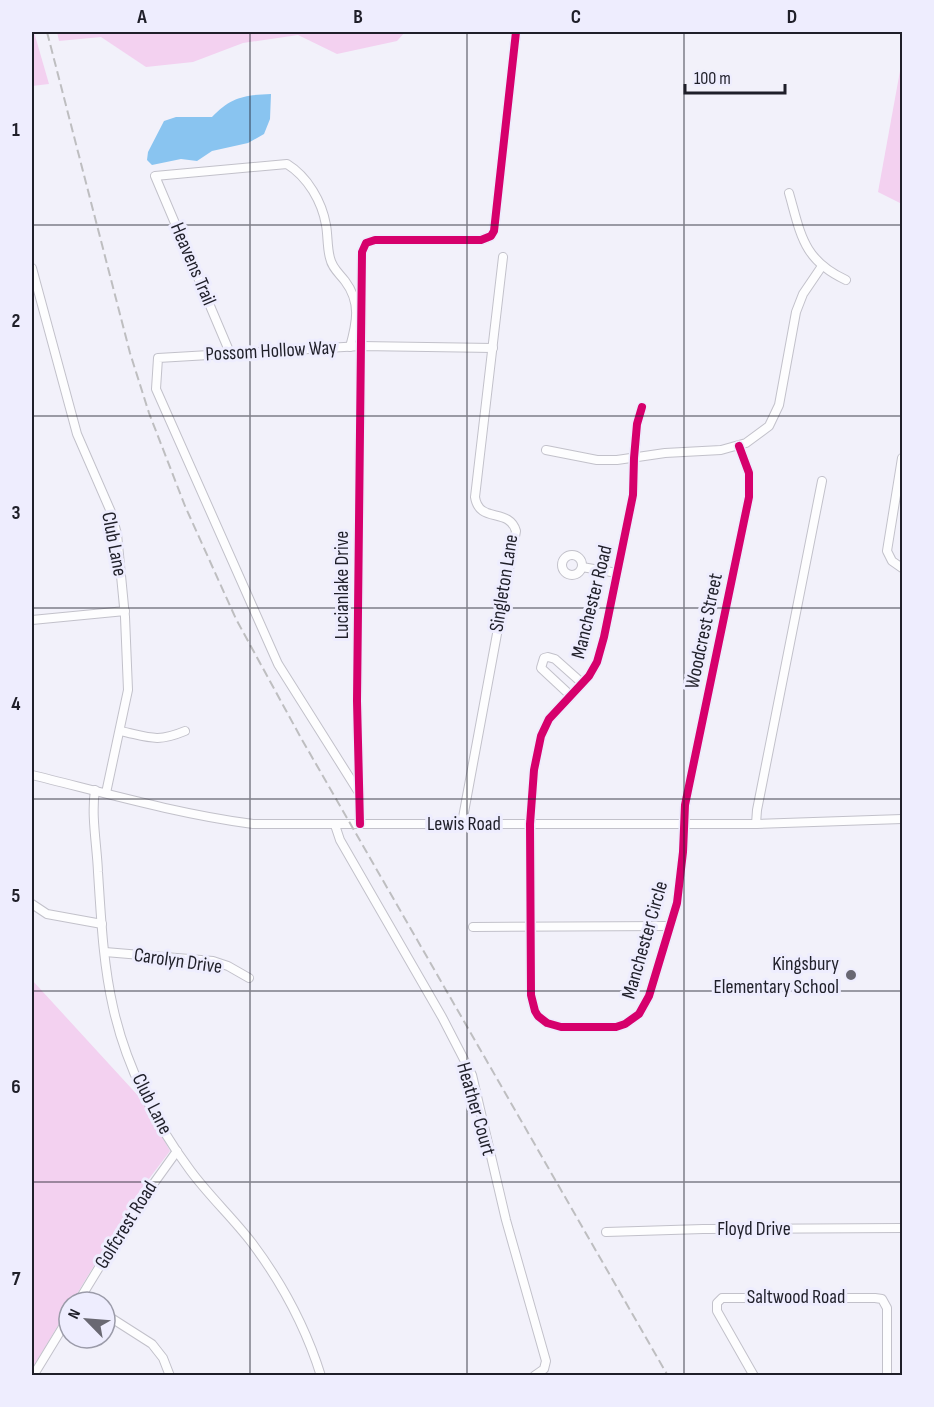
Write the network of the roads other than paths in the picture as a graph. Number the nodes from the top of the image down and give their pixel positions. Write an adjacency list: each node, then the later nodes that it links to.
1 (516, 32): 7 (street, Lucianlake Drive)
2 (789, 193): 4 (street)
3 (503, 257): 9 (street, Singleton Lane)
4 (822, 266): 6 (street); 12 (street)
5 (32, 268): 20 (street, Club Lane)
6 (846, 280)
7 (361, 346): 8 (street, Possom Hollow Way); 9 (street, Possom Hollow Way); 28 (street, Lucianlake Drive)
8 (350, 347): 10 (street, Possom Hollow Way); 10 (street, Heavens Trail)
9 (493, 348): 31 (street, Singleton Lane)
10 (230, 353): 28 (street, Possom Hollow Way)
11 (642, 407): 14 (street, Manchester Road)
12 (739, 446): 14 (street); 34 (street, Woodcrest Street)
13 (546, 450): 14 (street)
14 (634, 458): 19 (street, Manchester Road)
15 (903, 458): 18 (street)
16 (822, 482): 35 (street)
17 (582, 567): 19 (street)
18 (903, 568)
19 (617, 573): 22 (street, Manchester Road)
20 (125, 611): 21 (street); 24 (street, Club Lane)
21 (32, 620)
22 (582, 683): 23 (street, Manchester Road); 23 (street)
23 (570, 695): 33 (street, Manchester Road)
24 (120, 731): 25 (street); 29 (street, Club Lane)
25 (185, 731)
26 (32, 775): 27 (street, Lewis Road)
27 (95, 790): 29 (street, Lewis Road); 38 (street, Club Lane)
28 (359, 792): 32 (street, Lucianlake Drive)
29 (106, 793): 36 (street, Lewis Road)
30 (903, 819): 35 (street, Lewis Road)
31 (462, 823): 32 (street, Lewis Road); 33 (street, Lewis Road)
32 (360, 824): 36 (street, Lewis Road)
33 (530, 824): 34 (street, Lewis Road); 41 (street, Manchester Circle)
34 (683, 824): 35 (street, Lewis Road); 39 (street, Manchester Circle)
35 (756, 824)
36 (335, 825): 53 (street, Heather Court)
37 (32, 904): 38 (street)
38 (102, 924): 42 (street, Club Lane)
39 (670, 926): 41 (street); 41 (street, Manchester Circle)
40 (473, 927): 41 (street)
41 (531, 927)
42 (105, 952): 43 (street, Carolyn Drive); 44 (street, Club Lane)
43 (249, 978)
44 (177, 1151): 47 (street, Golfcrest Road); 52 (street, Club Lane)
45 (903, 1228): 46 (street, Floyd Drive)
46 (606, 1232)
47 (87, 1290)
48 (117, 1322): 51 (street)
49 (57, 1337): 50 (street)
50 (33, 1376)
51 (170, 1376)
52 (321, 1376)
53 (534, 1376)
54 (754, 1376): 55 (street, Saltwood Road)
55 (887, 1376)

